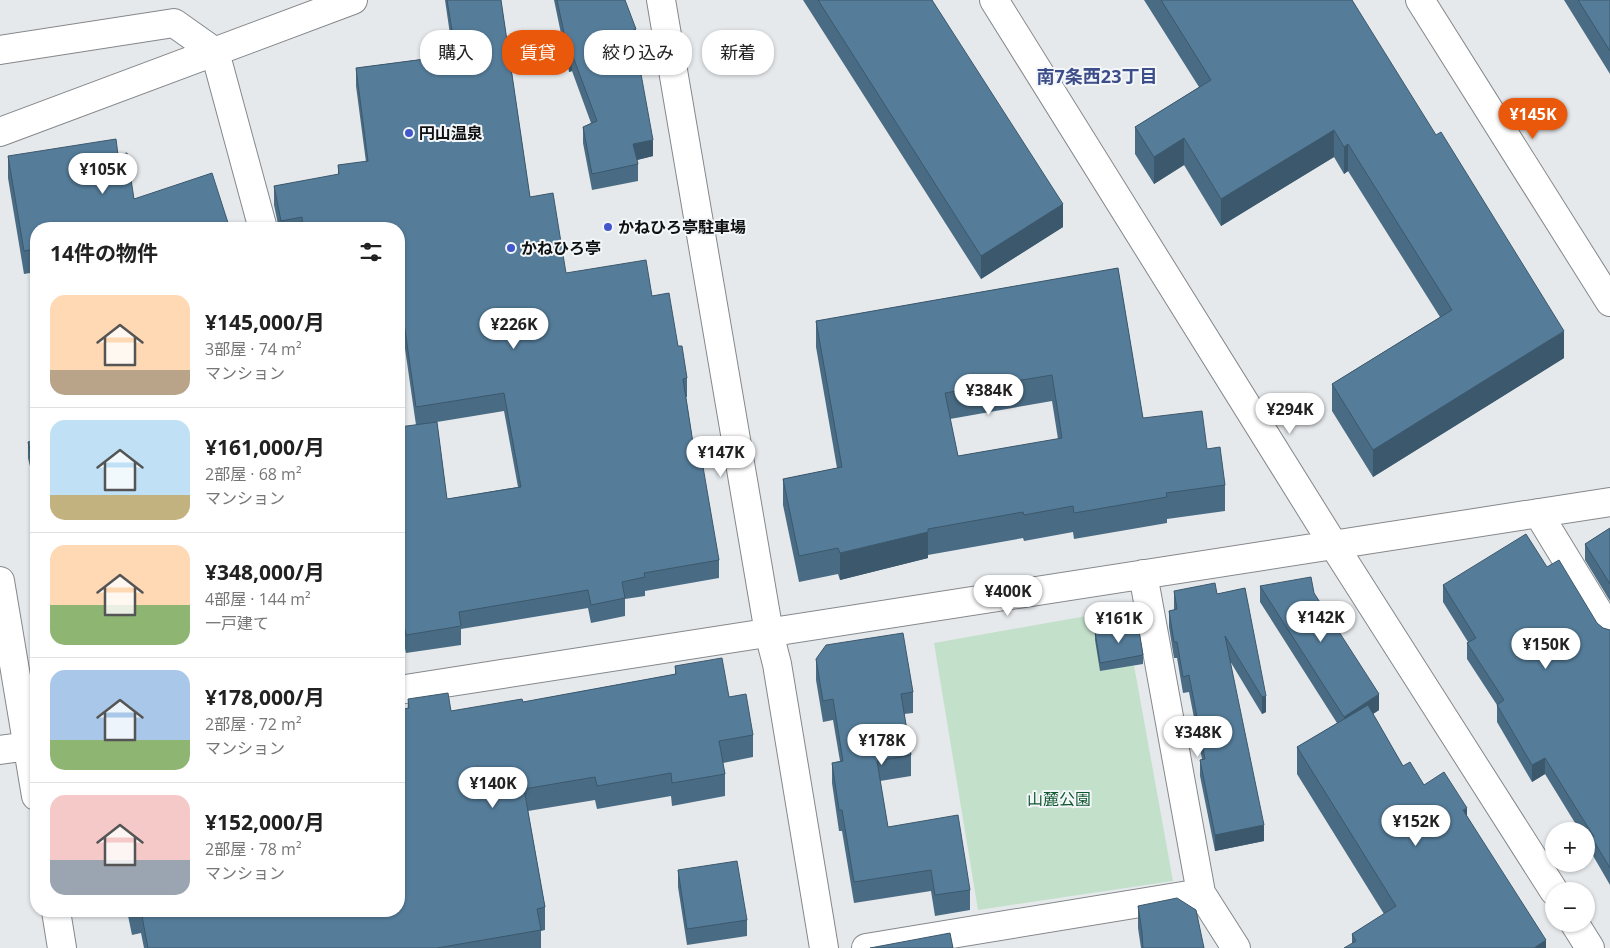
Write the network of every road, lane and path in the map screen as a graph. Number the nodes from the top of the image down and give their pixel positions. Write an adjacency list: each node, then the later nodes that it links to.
1 (353, 0): 6 (street)
2 (661, 0): 16 (street)
3 (994, 0): 12 (street)
4 (1420, 0): 9 (street)
5 (0, 50): 6 (street)
6 (215, 52): 7 (street); 8 (street)
7 (0, 132)
8 (261, 222)
9 (1610, 302)
10 (1610, 502): 11 (street)
11 (1538, 513): 12 (street); 15 (street)
12 (1333, 544): 13 (street); 21 (street)
13 (1143, 574): 16 (street); 22 (street)
14 (0, 582): 18 (street)
15 (1610, 631)
16 (769, 632): 17 (street); 26 (street)
17 (405, 689)
18 (30, 735)
19 (30, 745): 20 (street)
20 (0, 750)
21 (1548, 882)
22 (1201, 893): 27 (street); 28 (street)
23 (57, 917): 25 (street)
24 (1580, 932): 29 (street)
25 (62, 948)
26 (824, 948)
27 (866, 948)
28 (1236, 948)
29 (1590, 948)

